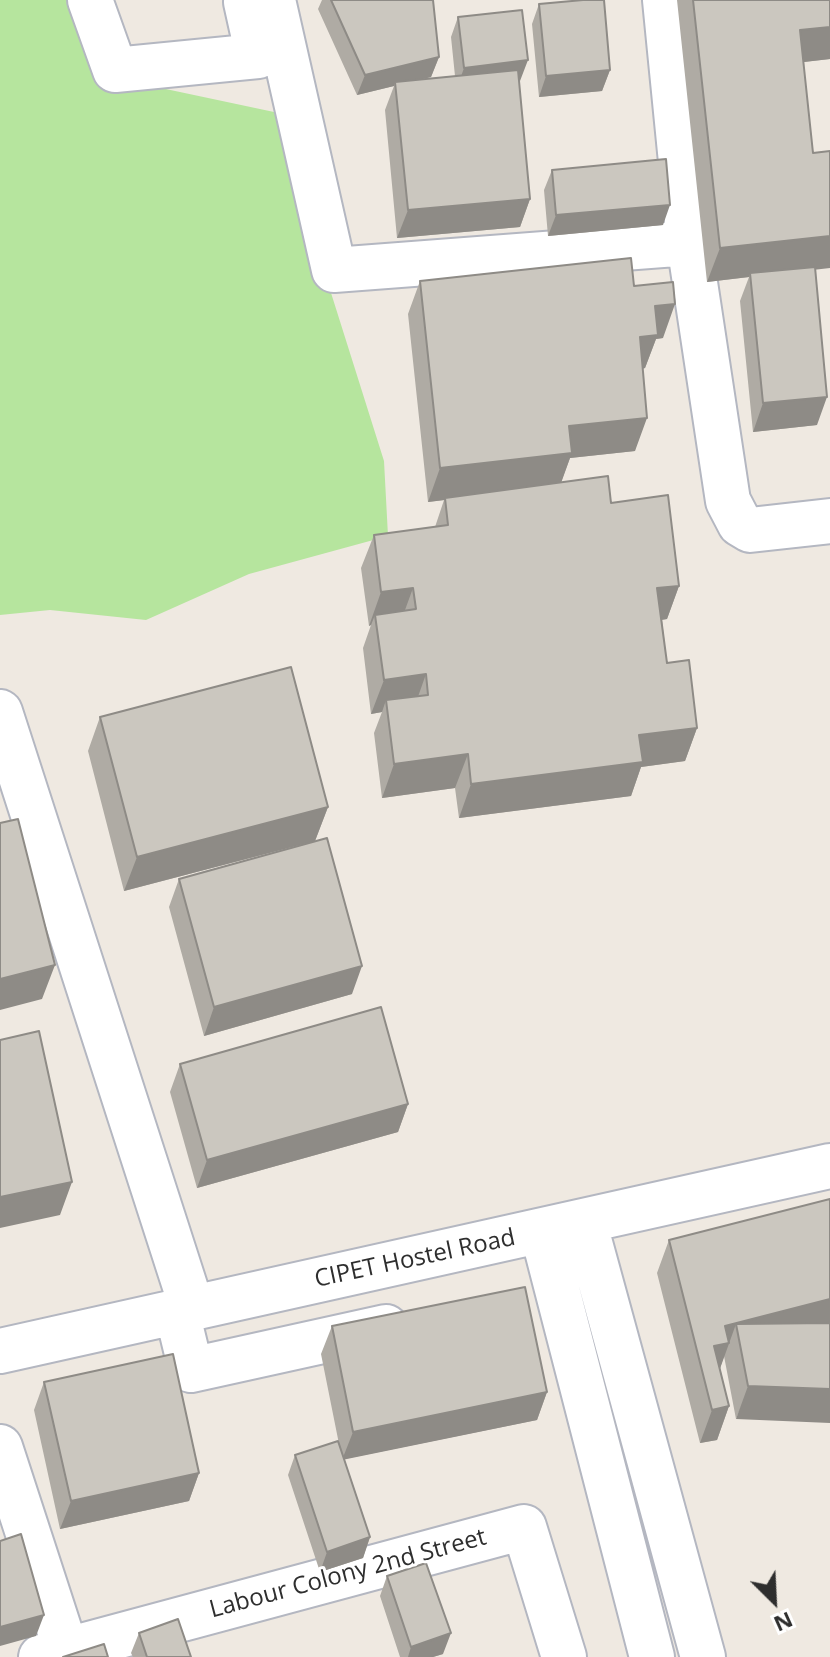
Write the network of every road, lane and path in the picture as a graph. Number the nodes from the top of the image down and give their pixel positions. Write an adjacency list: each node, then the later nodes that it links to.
1 (90, 0): 2 (street)
2 (245, 0)
3 (273, 0): 5 (street)
4 (665, 0): 5 (street)
5 (689, 243): 6 (street)
6 (830, 521)
7 (0, 712): 11 (street)
8 (830, 1166): 9 (street, CIPET Hostel Road)
9 (584, 1221): 10 (street, CIPET Hostel Road); 18 (street)
10 (542, 1231): 11 (street, CIPET Hostel Road); 17 (street)
11 (184, 1310): 12 (street); 13 (street, CIPET Hostel Road)
12 (420, 1320)
13 (0, 1351)
14 (0, 1447): 15 (street)
15 (54, 1654): 16 (street, Labour Colony 2nd Street)
16 (564, 1657)
17 (652, 1657)
18 (703, 1657)

